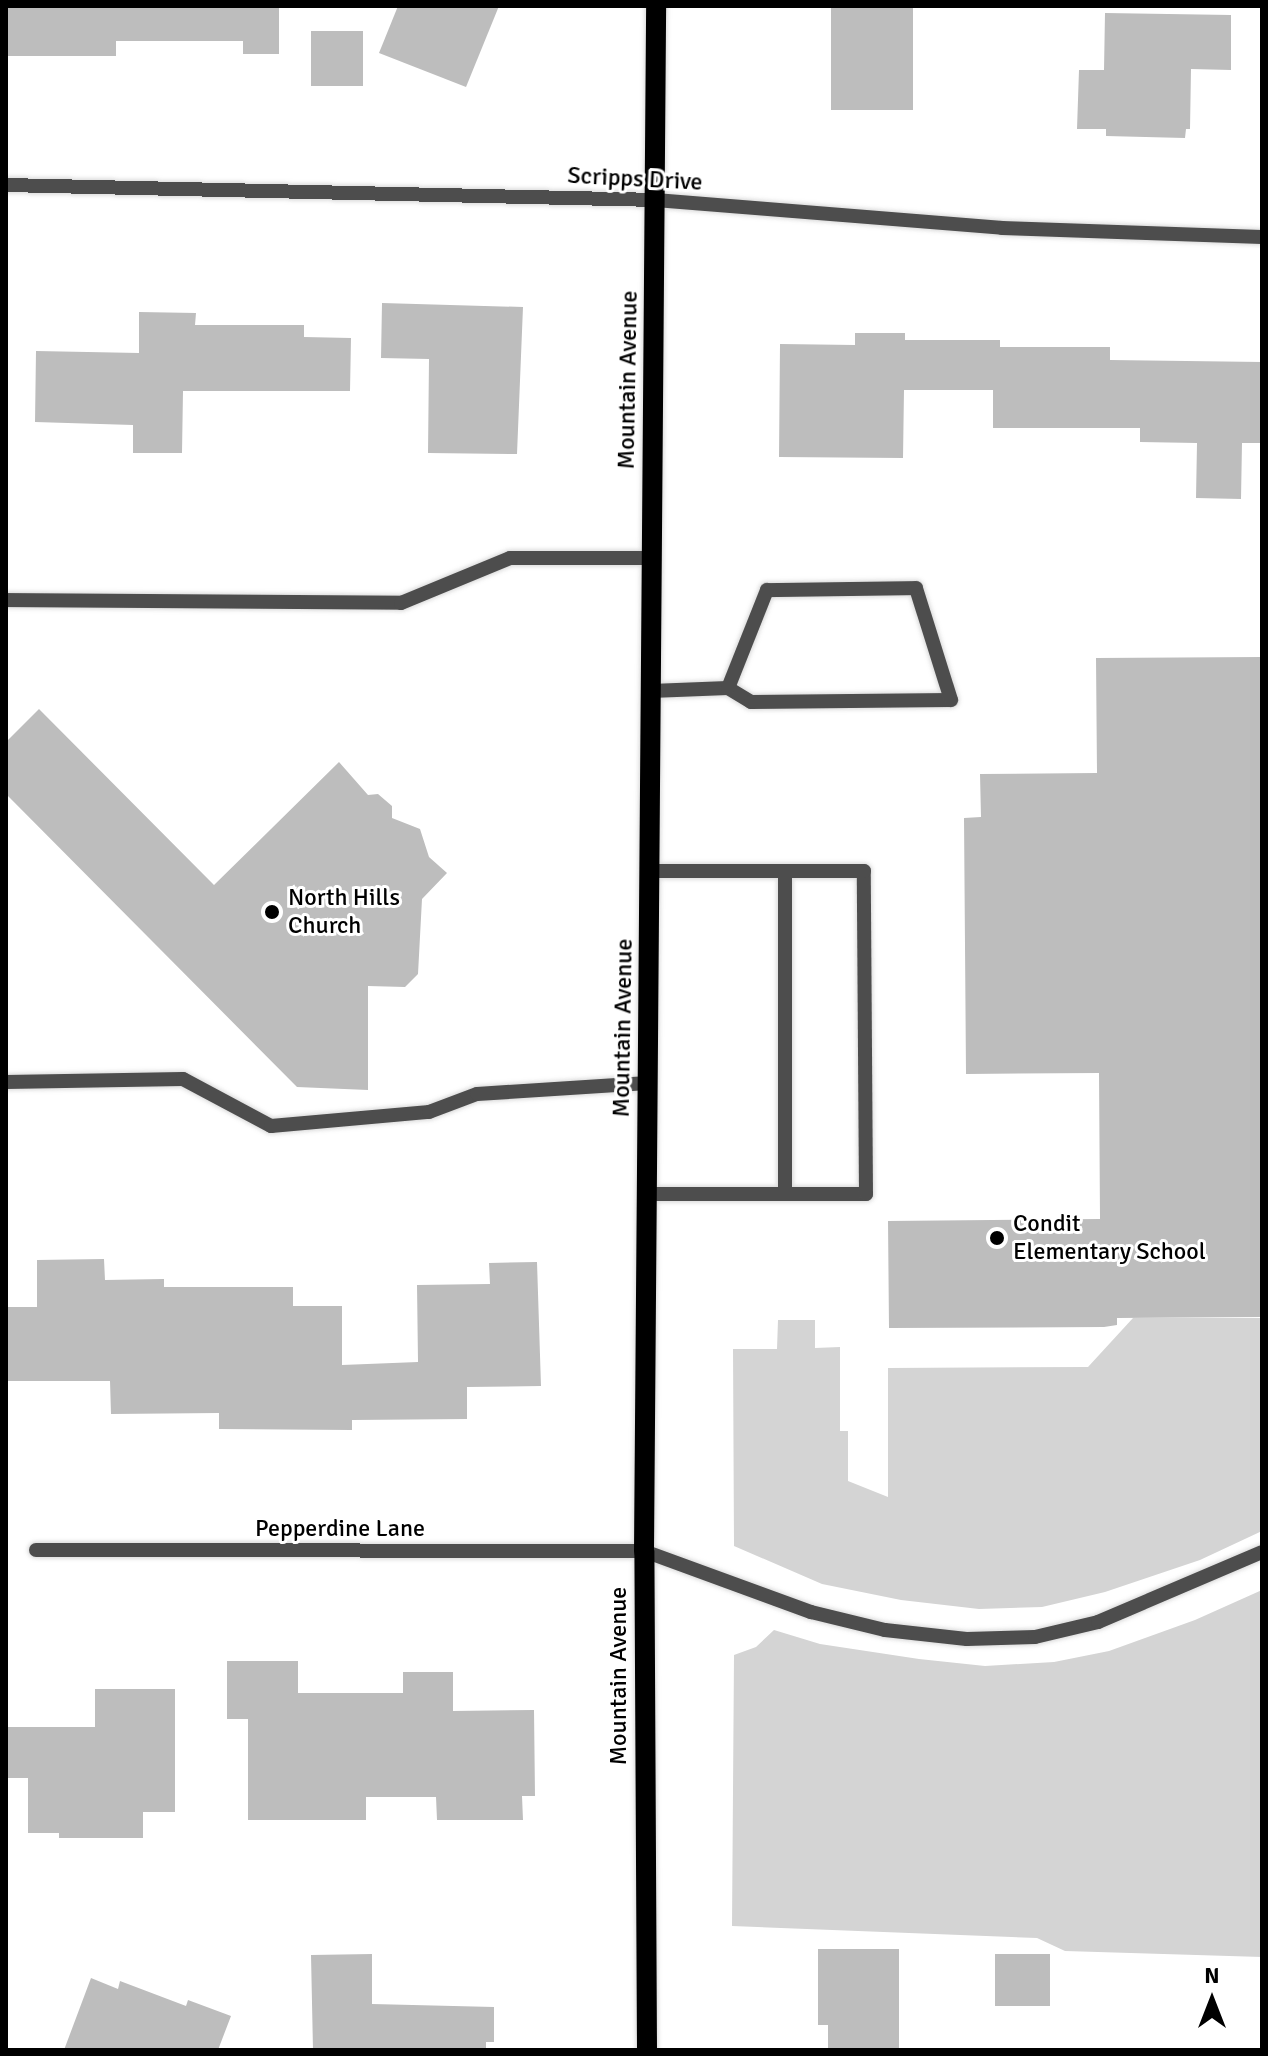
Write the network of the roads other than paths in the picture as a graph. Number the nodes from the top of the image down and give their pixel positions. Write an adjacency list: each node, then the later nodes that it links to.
1 (656, 6): 3 (main road, Mountain Avenue)
2 (6, 185): 3 (street, Scripps Drive)
3 (656, 200): 4 (street, Scripps Drive); 5 (main road, Mountain Avenue)
4 (1262, 237)
5 (653, 558): 6 (street); 8 (main road, Mountain Avenue)
6 (6, 600)
7 (728, 688): 7 (street); 8 (street)
8 (651, 691): 9 (main road, Mountain Avenue)
9 (650, 871): 10 (street); 12 (main road, Mountain Avenue)
10 (785, 871): 14 (street); 14 (street)
11 (6, 1082): 12 (street)
12 (648, 1083): 13 (main road, Mountain Avenue)
13 (647, 1194): 14 (street); 16 (main road, Mountain Avenue)
14 (785, 1194)
15 (36, 1550): 16 (street, Pepperdine Lane)
16 (644, 1551): 17 (street, Pepperdine Lane); 18 (main road, Mountain Avenue)
17 (1262, 1552)
18 (647, 2050)

